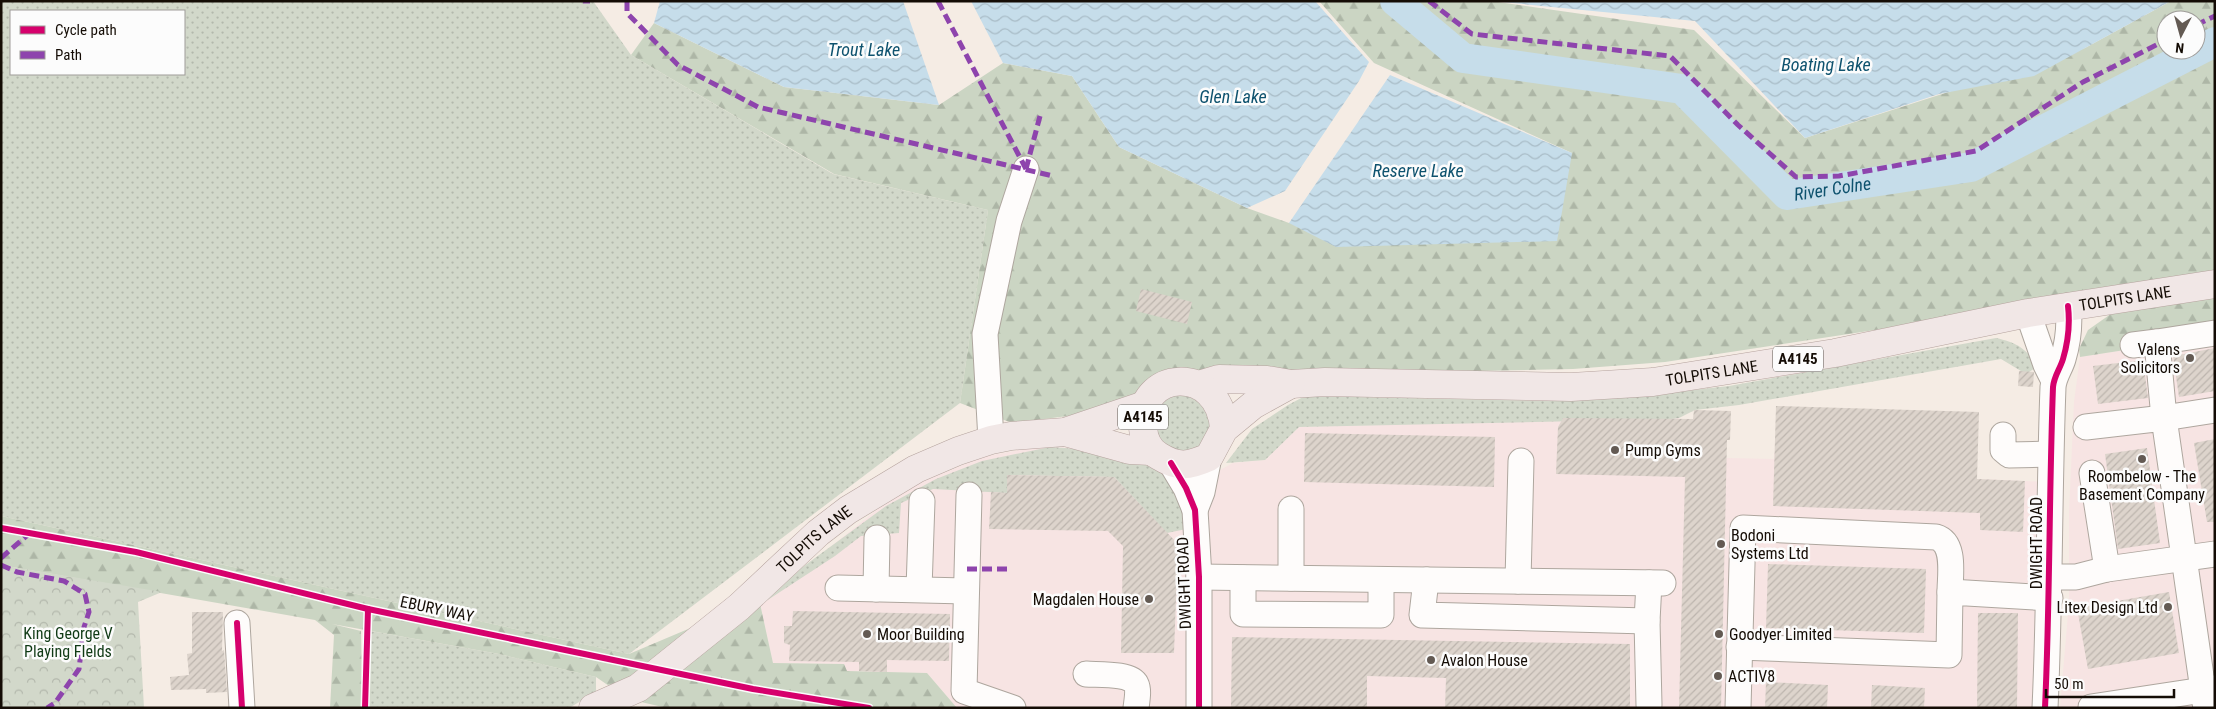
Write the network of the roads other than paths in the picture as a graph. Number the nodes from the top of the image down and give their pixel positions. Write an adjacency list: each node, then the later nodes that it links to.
1 (1026, 168): 18 (street)
2 (2215, 284): 3 (main road, TOLPITS LANE / A4145)
3 (2068, 306): 4 (main road, TOLPITS LANE / A4145); 8 (street)
4 (2028, 313): 8 (street); 9 (main road, TOLPITS LANE / A4145)
5 (2215, 333): 6 (street)
6 (2157, 342): 7 (street); 13 (street)
7 (2133, 345)
8 (2053, 379): 19 (street, DWIGHT ROAD)
9 (1291, 384): 10 (main road, TOLPITS LANE / A4145); 15 (main road, TOLPITS LANE / A4145)
10 (1199, 385): 11 (main road, TOLPITS LANE / A4145); 15 (main road)
11 (1145, 405): 16 (main road, TOLPITS LANE / A4145); 20 (main road, A4145)
12 (2215, 410): 13 (street)
13 (2164, 418): 14 (street); 30 (street)
14 (2086, 427)
15 (1224, 429): 21 (main road, TOLPITS LANE / A4145)
16 (1065, 432): 18 (main road, TOLPITS LANE / A4145); 20 (main road, TOLPITS LANE / A4145)
17 (2003, 435): 19 (street)
18 (991, 440): 53 (main road, TOLPITS LANE / A4145)
19 (2050, 454): 39 (street, DWIGHT ROAD)
20 (1161, 457): 21 (main road, TOLPITS LANE / A4145); 27 (street, DWIGHT ROAD)
21 (1209, 457): 27 (street, DWIGHT ROAD)
22 (1521, 461): 37 (street)
23 (2092, 474): 31 (street)
24 (969, 495): 42 (street)
25 (922, 501): 41 (street)
26 (1291, 509): 34 (street)
27 (1195, 510): 32 (street, DWIGHT ROAD)
28 (877, 538): 40 (street)
29 (2215, 554): 30 (street)
30 (2184, 558): 31 (street); 48 (street)
31 (2107, 570): 39 (street)
32 (1199, 577): 33 (street); 55 (street, DWIGHT ROAD)
33 (1243, 578): 34 (street); 35 (street)
34 (1291, 578): 35 (street)
35 (1381, 580): 36 (street)
36 (1426, 580): 37 (street); 44 (street)
37 (1518, 581): 44 (street)
38 (838, 588): 40 (street)
39 (2050, 588): 43 (street); 57 (street, DWIGHT ROAD)
40 (876, 589): 41 (street)
41 (919, 590): 42 (street)
42 (966, 591): 50 (street)
43 (1950, 592): 46 (street); 46 (street)
44 (1647, 621): 49 (street)
45 (237, 623): 52 (street)
46 (1739, 647): 56 (street)
47 (1086, 674): 54 (street)
48 (2208, 695): 51 (street)
49 (1649, 705)
50 (1007, 706)
51 (2091, 707)
52 (242, 708)
53 (593, 708)
54 (1136, 708)
55 (1199, 708)
56 (1738, 708)
57 (2045, 708)

